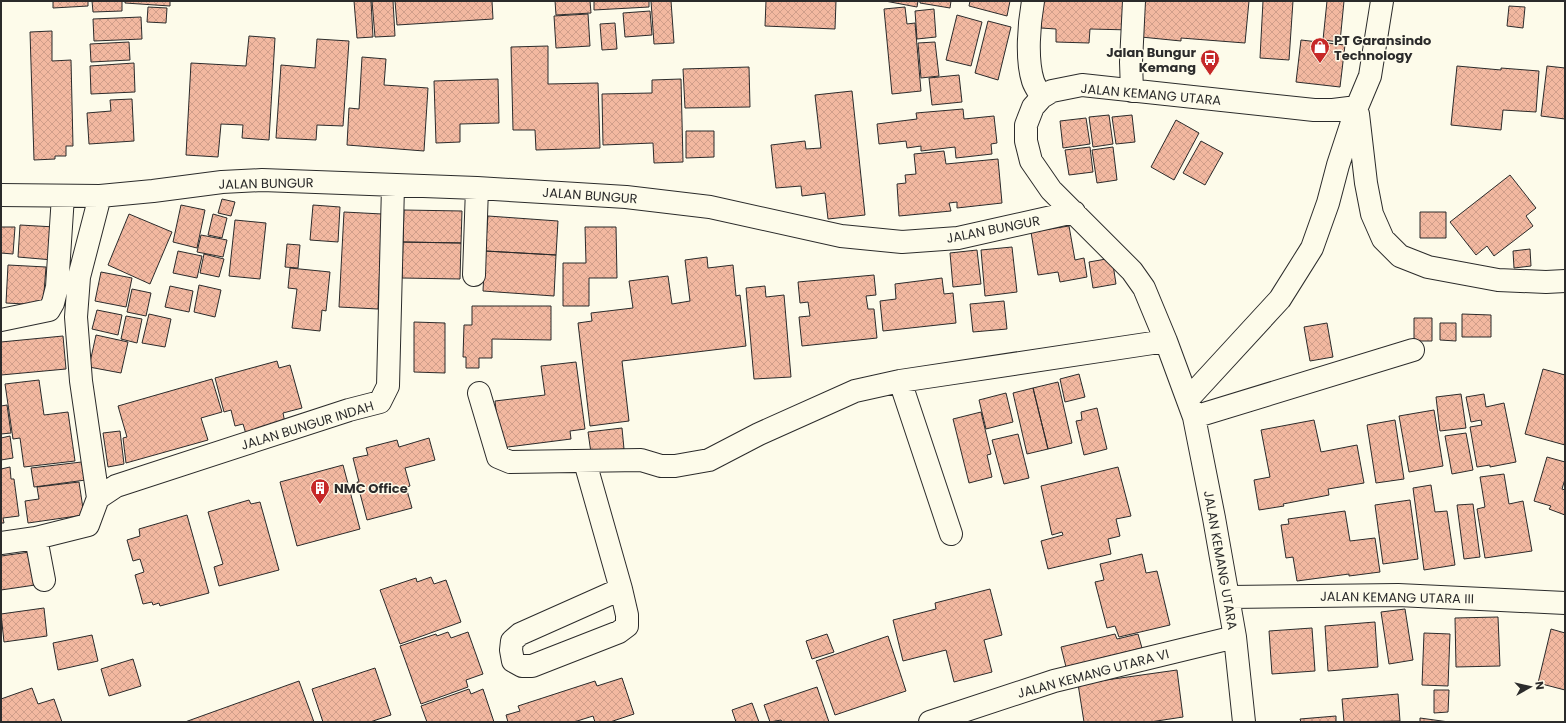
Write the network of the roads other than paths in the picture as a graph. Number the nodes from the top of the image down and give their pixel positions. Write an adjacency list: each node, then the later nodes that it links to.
1 (1033, 1): 5 (street)
2 (1134, 1): 4 (street)
3 (1382, 1): 6 (street)
4 (1132, 91): 5 (street, JALAN KEMANG UTARA); 6 (street, JALAN KEMANG UTARA)
5 (1042, 97): 12 (street, JALAN KEMANG UTARA)
6 (1357, 107): 14 (street); 20 (street)
7 (393, 186): 8 (street, JALAN BUNGUR); 11 (street, JALAN BUNGUR); 22 (street, JALAN BUNGUR INDAH)
8 (478, 188): 12 (street, JALAN BUNGUR); 13 (street)
9 (1, 195): 10 (street, JALAN BUNGUR)
10 (63, 196): 11 (street, JALAN BUNGUR); 15 (street)
11 (100, 196): 22 (street)
12 (1074, 212): 16 (street, JALAN KEMANG UTARA)
13 (474, 275)
14 (1565, 281)
15 (1, 320)
16 (1166, 341): 18 (street); 20 (street, JALAN KEMANG UTARA)
17 (1413, 350): 20 (street)
18 (900, 381): 21 (street); 23 (street)
19 (478, 393): 21 (street)
20 (1191, 408): 28 (street, JALAN KEMANG UTARA)
21 (585, 462): 27 (street)
22 (98, 498): 24 (street)
23 (950, 534)
24 (36, 538): 25 (street); 26 (street)
25 (1, 543)
26 (44, 580)
27 (621, 589): 27 (street)
28 (1229, 597): 29 (street, JALAN KEMANG UTARA III); 30 (street, JALAN KEMANG UTARA)
29 (1565, 603)
30 (1235, 637): 31 (street, JALAN KEMANG UTARA VI); 32 (street, JALAN KEMANG UTARA)
31 (930, 722)
32 (1244, 722)

